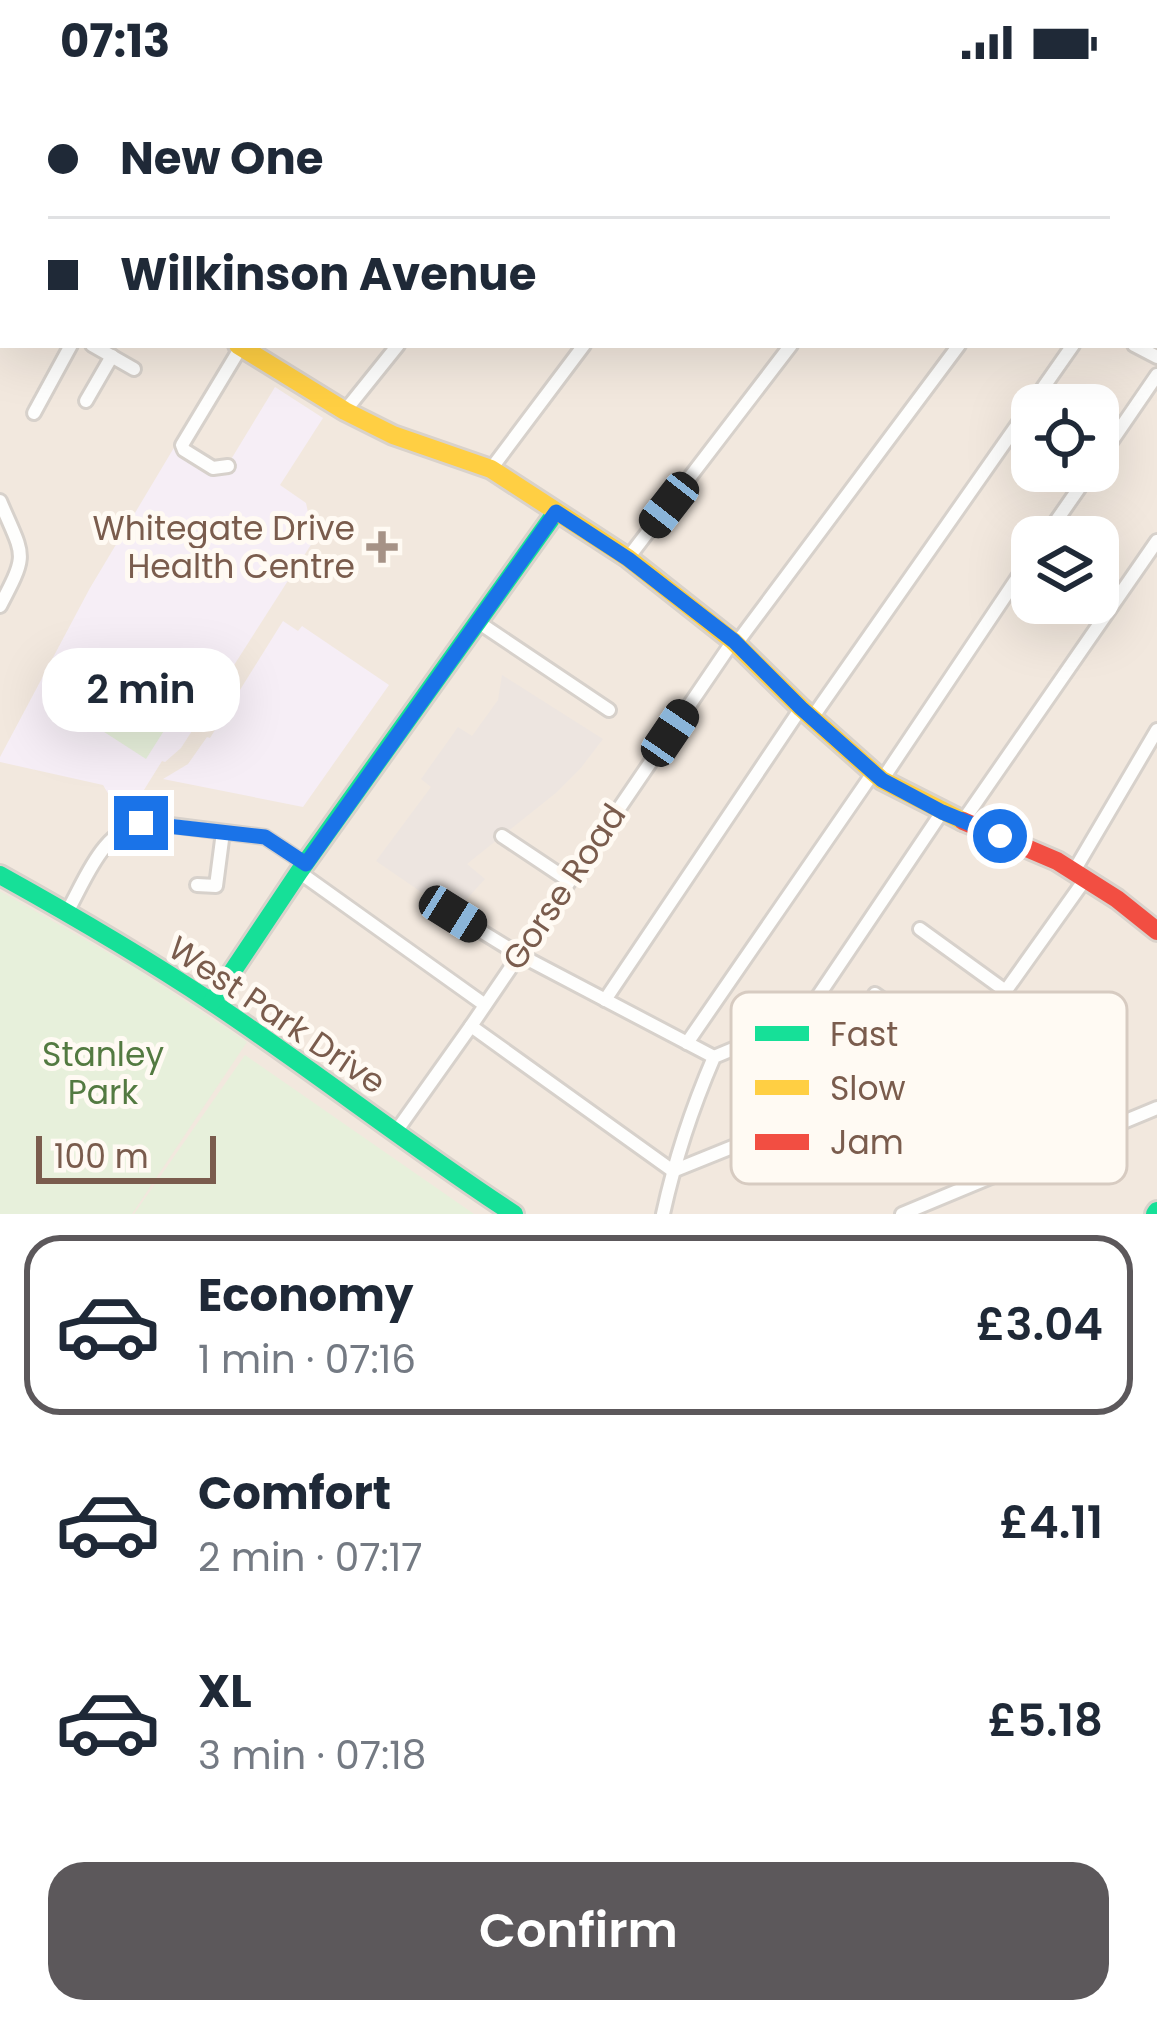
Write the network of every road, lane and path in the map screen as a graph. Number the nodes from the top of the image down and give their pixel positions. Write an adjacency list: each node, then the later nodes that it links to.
1 (69, 348): 15 (street)
2 (97, 348): 10 (street)
3 (239, 348): 17 (street)
4 (243, 348): 14 (street)
5 (396, 348): 14 (street)
6 (582, 348): 18 (street)
7 (789, 348): 22 (street)
8 (957, 348): 26 (street, Gorse Road)
9 (1071, 348): 28 (street)
10 (112, 356): 11 (street); 13 (street)
11 (134, 369)
12 (1157, 375): 16 (street)
13 (86, 401)
14 (345, 411): 18 (street)
15 (34, 413)
16 (1119, 430)
17 (227, 466)
18 (491, 469): 20 (street)
19 (0, 501): 24 (street)
20 (556, 512): 22 (street); 25 (street)
21 (1157, 541): 32 (street)
22 (628, 559): 26 (street)
23 (1011, 586): 30 (street)
24 (0, 606)
25 (478, 622): 27 (street); 35 (street)
26 (735, 643): 28 (street); 38 (street, Gorse Road)
27 (609, 710)
28 (807, 713): 30 (street); 47 (street)
29 (1157, 730): 36 (street)
30 (877, 776): 31 (street); 51 (street)
31 (942, 812): 32 (street); 45 (street)
32 (963, 821): 36 (street)
33 (223, 832): 35 (street); 39 (street); 40 (street)
34 (502, 836): 38 (street)
35 (303, 868): 48 (street); 49 (street)
36 (1080, 874): 43 (street); 46 (street)
37 (0, 875): 40 (street, West Park Drive)
38 (568, 880): 44 (street, Gorse Road)
39 (197, 885)
40 (67, 912): 48 (street, West Park Drive)
41 (453, 914): 44 (street)
42 (920, 929): 46 (street)
43 (1157, 932)
44 (518, 954): 47 (street); 49 (street, Gorse Road)
45 (821, 992)
46 (1007, 992)
47 (604, 1000): 51 (street)
48 (212, 1002): 56 (street, West Park Drive)
49 (485, 1005): 50 (street, Gorse Road)
50 (471, 1027): 56 (street, Gorse Road); 58 (street)
51 (687, 1043): 53 (street)
52 (731, 1050): 53 (street)
53 (714, 1057): 58 (street)
54 (1157, 1108): 55 (street)
55 (1127, 1120)
56 (395, 1133): 60 (street, West Park Drive)
57 (731, 1148): 58 (street)
58 (673, 1171): 61 (street)
59 (974, 1184): 62 (street)
60 (504, 1211)
61 (663, 1214)
62 (902, 1214)

